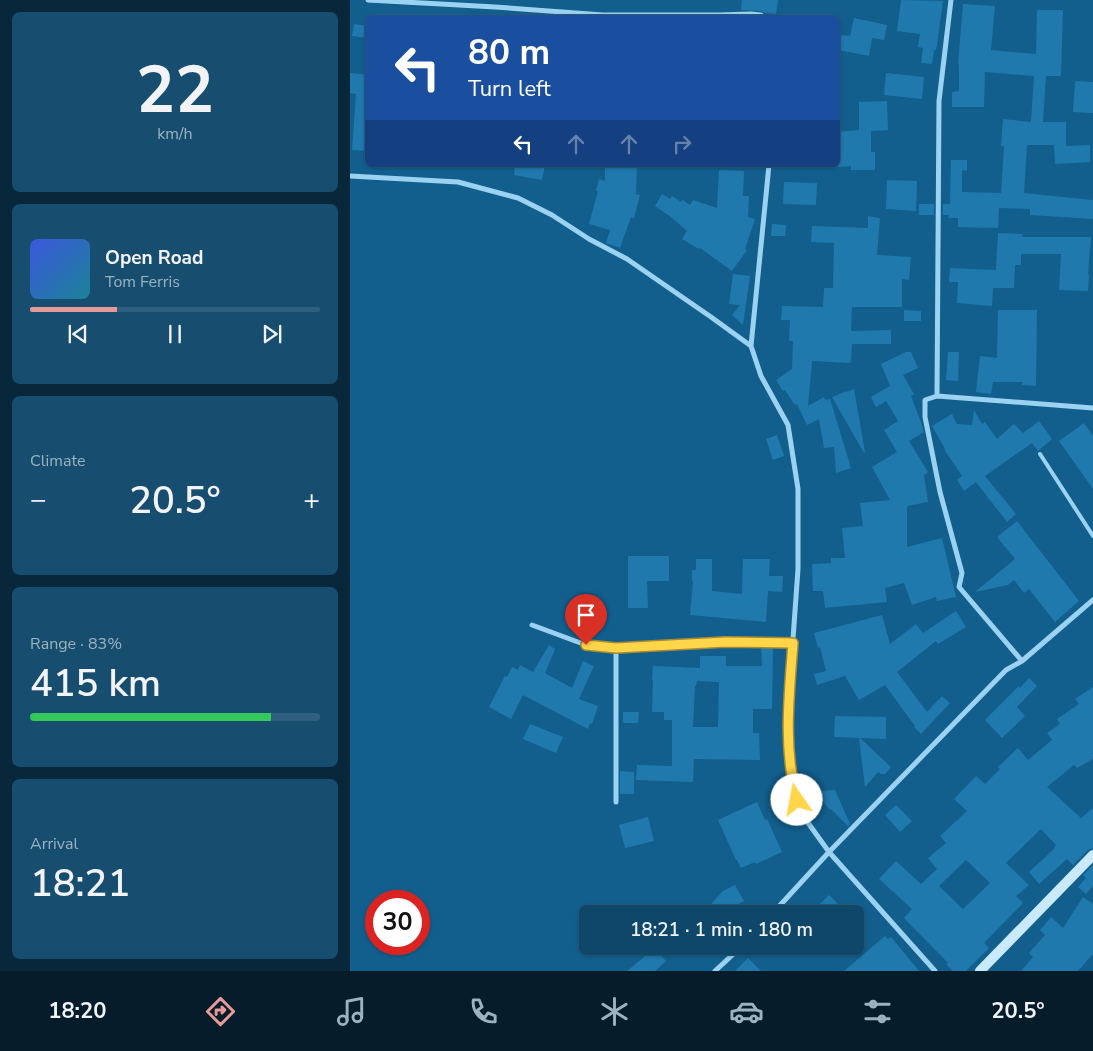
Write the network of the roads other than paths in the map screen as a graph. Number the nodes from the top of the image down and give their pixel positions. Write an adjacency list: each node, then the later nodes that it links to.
1 (368, 0): 3 (street)
2 (951, 0): 11 (street)
3 (602, 15)
4 (602, 15): 5 (street)
5 (718, 15)
6 (718, 15): 7 (street)
7 (761, 15)
8 (769, 167): 10 (street)
9 (350, 176): 10 (street)
10 (751, 346): 17 (street)
11 (938, 396): 12 (street); 19 (street)
12 (1093, 408)
13 (1040, 454): 14 (lane)
14 (1093, 536)
15 (1093, 600): 19 (street)
16 (532, 626): 18 (street)
17 (793, 643): 18 (street); 21 (street)
18 (616, 648): 20 (street)
19 (1022, 661): 21 (street)
20 (616, 802)
21 (829, 852): 23 (street); 26 (street)
22 (1093, 855): 27 (street)
23 (780, 905)
24 (732, 955): 25 (street)
25 (715, 971)
26 (935, 971)
27 (980, 971)

